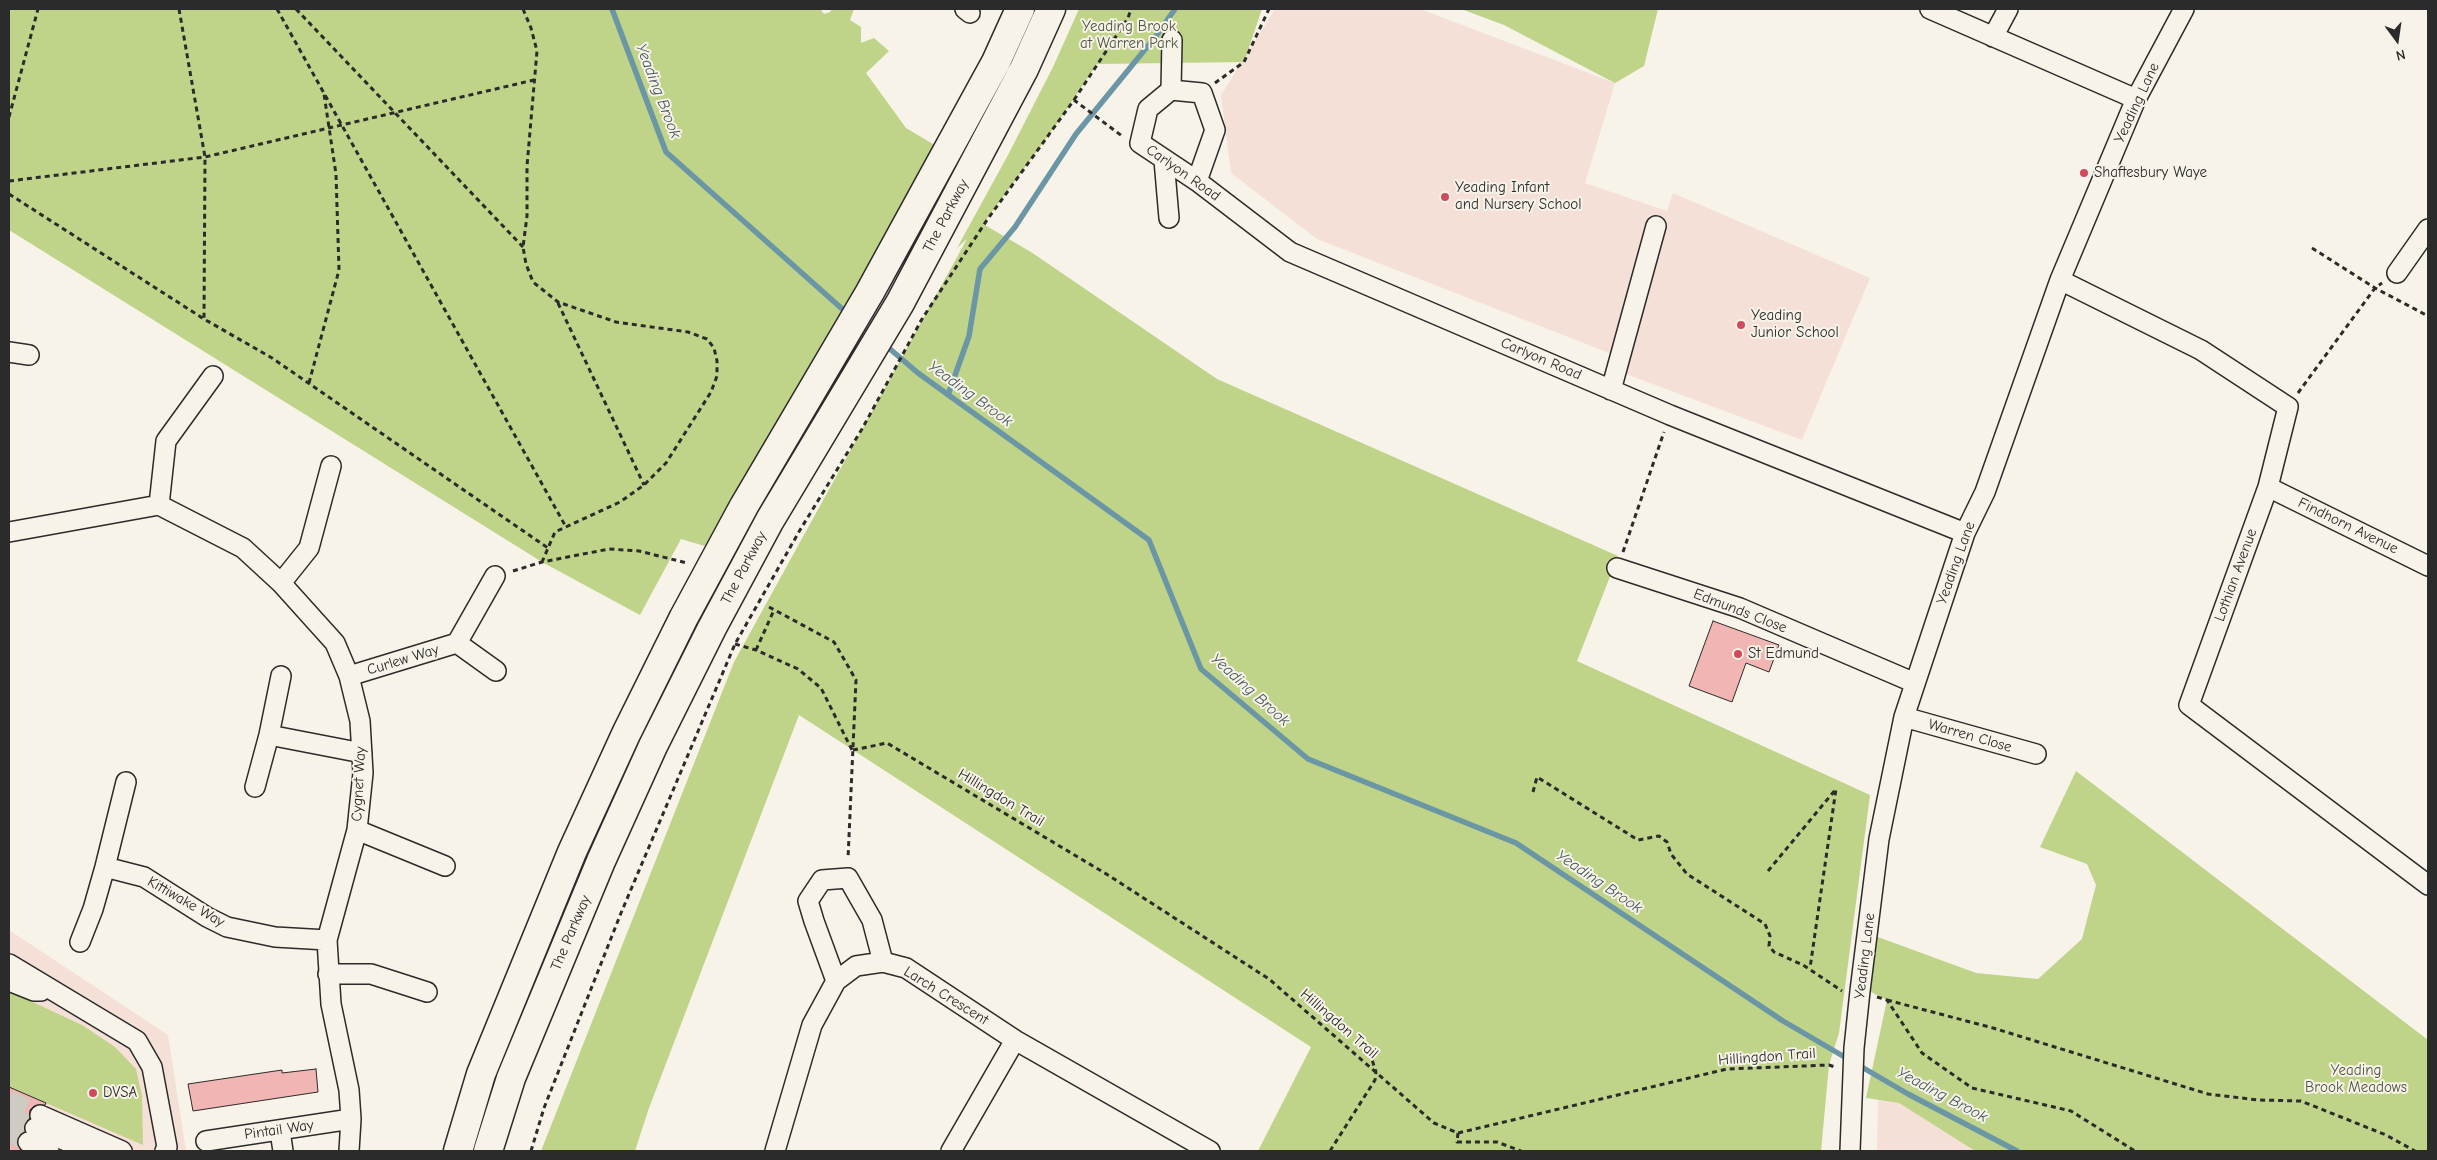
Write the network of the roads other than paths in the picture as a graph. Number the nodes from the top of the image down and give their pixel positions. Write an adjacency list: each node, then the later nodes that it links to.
1 (1020, 9): 65 (highway, The Parkway)
2 (1051, 9): 66 (highway, The Parkway)
3 (1930, 9): 6 (street)
4 (2008, 9): 6 (street)
5 (2184, 9): 9 (street, Yeading Lane)
6 (1993, 37): 9 (street)
7 (1172, 40): 8 (street)
8 (1171, 90): 10 (street, Carlyon Road); 11 (street)
9 (2136, 99): 16 (street, Yeading Lane)
10 (1164, 160): 11 (street, Carlyon Road); 12 (street)
11 (1197, 181): 20 (street, Carlyon Road)
12 (1169, 218)
13 (1656, 226): 20 (street)
14 (2428, 229): 15 (street)
15 (2397, 273)
16 (2060, 280): 22 (street, Lothian Avenue); 25 (street, Yeading Lane)
17 (9, 352): 18 (street)
18 (29, 355)
19 (213, 376): 23 (street)
20 (1611, 390): 25 (street, Carlyon Road)
21 (331, 466): 29 (street)
22 (2268, 487): 26 (street, Findhorn Avenue); 44 (street, Lothian Avenue)
23 (159, 506): 24 (street); 29 (street, Cygnet Way)
24 (9, 532)
25 (1965, 533): 34 (street, Yeading Lane)
26 (2428, 566)
27 (1617, 568): 34 (street, Edmunds Close)
28 (495, 576): 30 (street, Curlew Way)
29 (281, 583): 33 (street, Cygnet Way)
30 (457, 644): 31 (street, Curlew Way); 33 (street, Curlew Way)
31 (496, 671)
32 (281, 676): 36 (street)
33 (349, 676): 37 (street, Cygnet Way)
34 (1915, 683): 35 (street, Yeading Lane)
35 (1904, 717): 38 (street, Warren Close); 70 (street, Yeading Lane)
36 (269, 735): 37 (street); 40 (street)
37 (362, 753): 41 (street, Cygnet Way)
38 (2036, 754)
39 (126, 782): 43 (street)
40 (255, 787)
41 (357, 830): 42 (street); 45 (street, Cygnet Way)
42 (445, 866)
43 (105, 868): 45 (street, Kittiwake Way); 46 (street)
44 (2428, 885)
45 (327, 940): 49 (street, Cygnet Way)
46 (80, 942)
47 (883, 962): 51 (street, Larch Crescent); 51 (street); 54 (street, Larch Crescent)
48 (9, 964): 52 (street)
49 (328, 974): 53 (street); 55 (street, Cygnet Way)
50 (9, 981): 52 (street)
51 (836, 981): 67 (street, Larch Crescent)
52 (55, 991): 59 (street)
53 (427, 992)
54 (1014, 1040): 68 (street); 69 (street, Larch Crescent)
55 (352, 1119): 57 (street, Pintail Way); 64 (street, Cygnet Way)
56 (34, 1128): 60 (street); 61 (street); 62 (street)
57 (280, 1131): 58 (street, Pintail Way); 63 (street)
58 (206, 1141)
59 (169, 1150)
60 (49, 1151)
61 (90, 1151)
62 (122, 1151)
63 (283, 1151)
64 (349, 1151)
65 (458, 1151)
66 (488, 1151)
67 (775, 1151)
68 (951, 1151)
69 (1210, 1151)
70 (1850, 1151)

